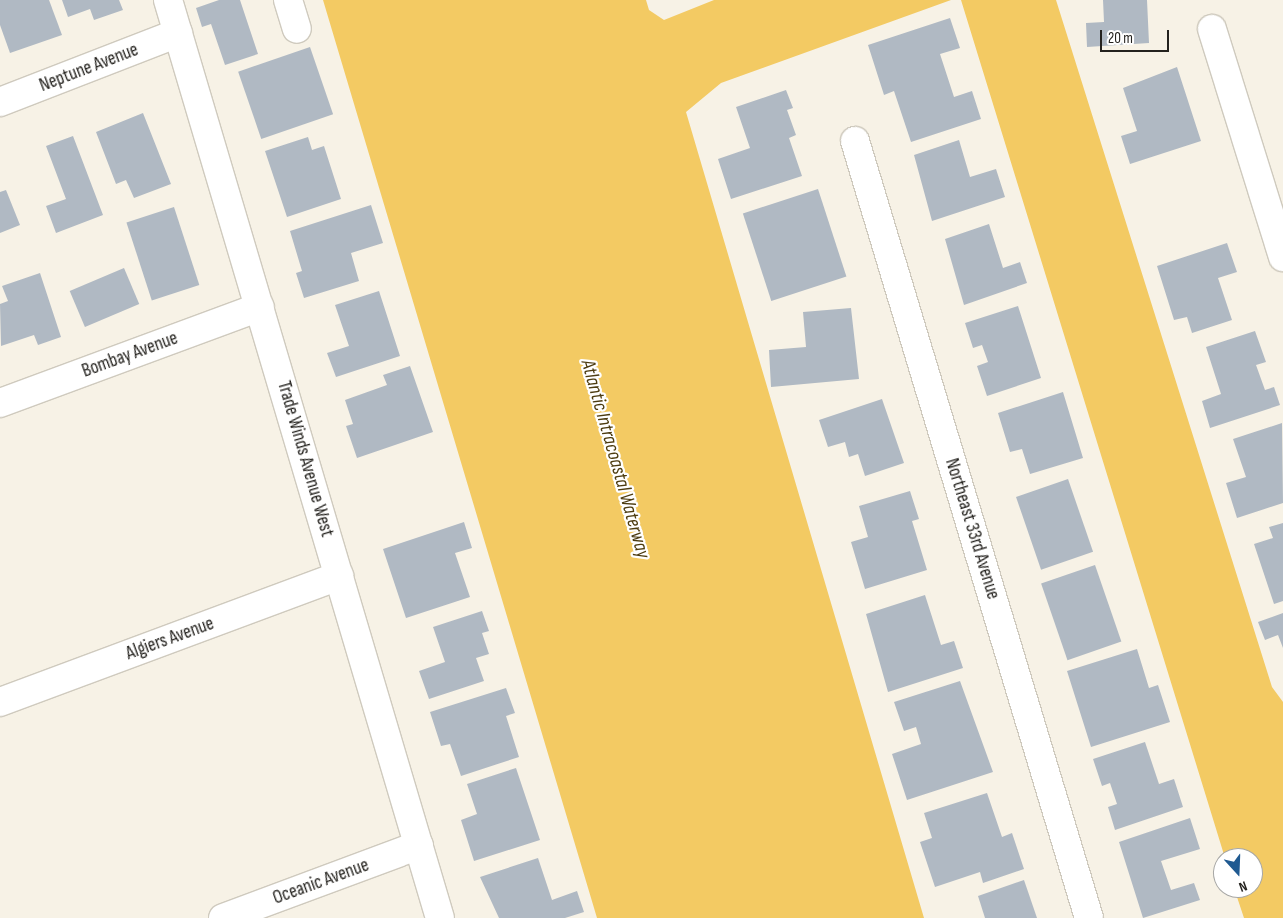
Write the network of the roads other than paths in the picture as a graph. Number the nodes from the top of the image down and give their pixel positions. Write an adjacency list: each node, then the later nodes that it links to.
1 (168, 0): 5 (street, Trade Winds Avenue West)
2 (288, 0): 3 (street)
3 (297, 28)
4 (1212, 29): 8 (street)
5 (178, 33): 6 (street, Neptune Avenue); 9 (street, Trade Winds Avenue West)
6 (0, 102)
7 (855, 141): 16 (street, Northeast 33rd Avenue)
8 (1283, 257)
9 (260, 307): 10 (street, Bombay Avenue); 11 (street, Trade Winds Avenue West)
10 (0, 403)
11 (339, 576): 12 (street, Algiers Avenue); 13 (street, Trade Winds Avenue West)
12 (0, 702)
13 (419, 845): 14 (street, Oceanic Avenue); 15 (street, Trade Winds Avenue West)
14 (223, 918)
15 (440, 918)
16 (1089, 918)

